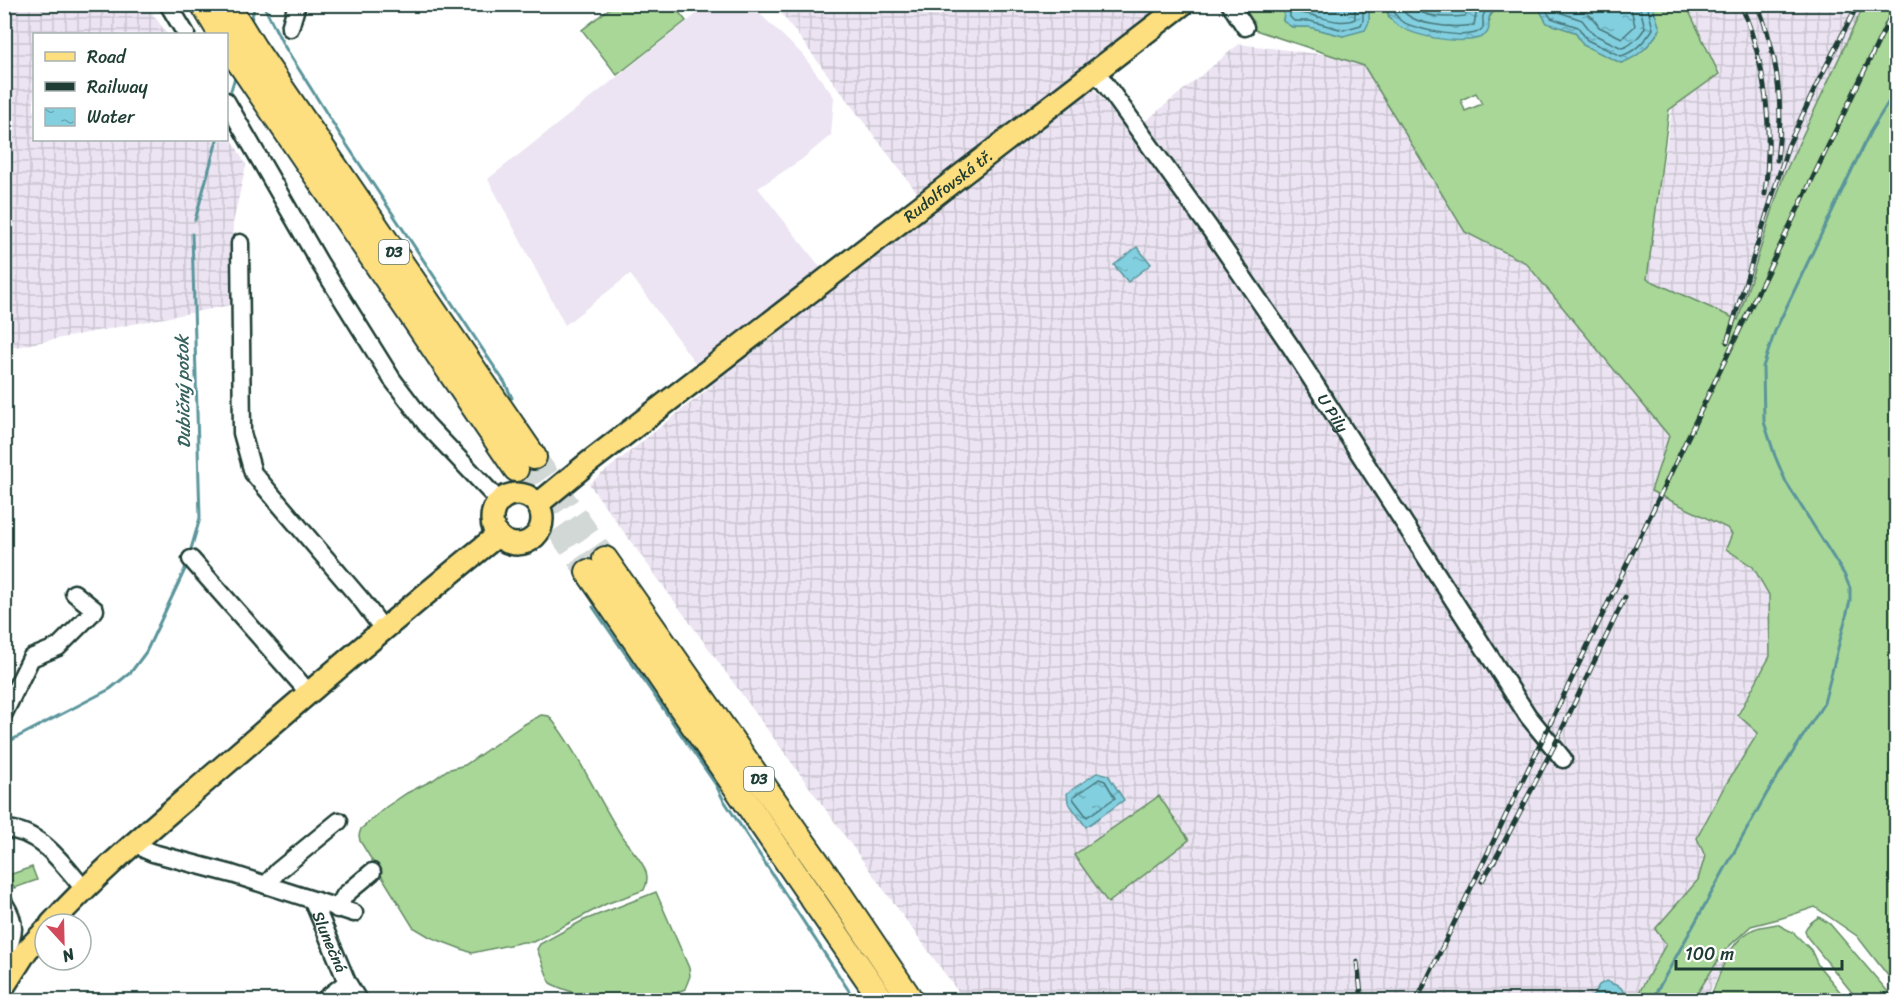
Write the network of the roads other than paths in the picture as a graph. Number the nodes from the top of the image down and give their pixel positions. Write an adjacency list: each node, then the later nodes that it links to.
1 (168, 4): 8 (street)
2 (204, 4): 9 (highway, D3)
3 (297, 4): 7 (street)
4 (1183, 4): 10 (main road, Rudolfovská tř.)
5 (1230, 4): 6 (street)
6 (1245, 27)
7 (290, 28)
8 (185, 33)
9 (233, 34): 9 (highway, D3)
10 (1096, 71): 14 (main road, Rudolfovská tř.); 21 (street, U Pily)
11 (228, 104): 13 (street)
12 (240, 243): 18 (street)
13 (499, 501): 14 (main road); 15 (main road)
14 (538, 504): 15 (main road)
15 (498, 536): 18 (main road)
16 (191, 560): 19 (street)
17 (74, 593): 20 (street)
18 (383, 629): 19 (main road)
19 (310, 694): 24 (main road)
20 (4, 713)
21 (1563, 759)
22 (339, 821): 26 (street)
23 (4, 829): 27 (street)
24 (137, 841): 26 (street); 27 (main road)
25 (372, 872): 28 (street)
26 (267, 885): 28 (street)
27 (84, 889): 30 (main road)
28 (314, 901): 33 (street, Slunečná)
29 (4, 903): 32 (street)
30 (62, 912)
31 (33, 944): 34 (main road)
32 (4, 954)
33 (347, 982): 35 (street, Slunečná); 36 (street, Slunečná)
34 (4, 986)
35 (324, 1000)
36 (358, 1000)
37 (882, 1000): 38 (highway, D3)
38 (911, 1000)

